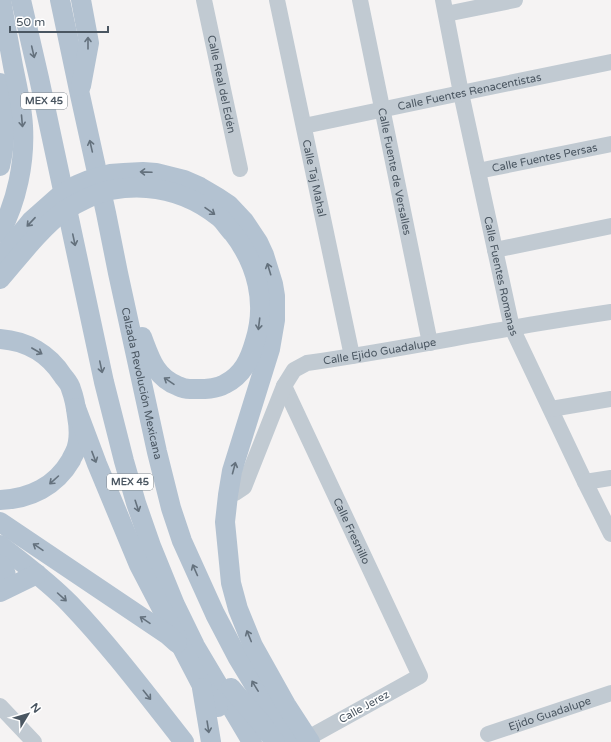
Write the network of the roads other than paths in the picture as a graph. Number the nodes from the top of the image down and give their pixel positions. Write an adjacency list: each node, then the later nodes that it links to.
1 (1, 0): 23 (main road, one-way to 23)
2 (21, 0): 21 (main road, MEX 45, one-way to 21)
3 (60, 0): 13 (main road, Calzada Revolución Mexicana / MEX 45)
4 (81, 0): 13 (main road, one-way to 4)
5 (204, 0): 18 (street, Calle Real del Edén)
6 (277, 0): 15 (street, Calle Taj Mahal)
7 (360, 0): 14 (street, Calle Fuente de Versalles)
8 (515, 0): 9 (street)
9 (444, 7): 12 (street, Calle Fuentes Romanas)
10 (611, 62): 12 (street, Calle Fuentes Renacentistas)
11 (0, 83): 17 (main road)
12 (461, 93): 14 (street, Calle Fuentes Renacentistas); 19 (street, Calle Fuentes Romanas)
13 (80, 95): 26 (main road, Calzada Revolución Mexicana / MEX 45, one-way to 13)
14 (383, 110): 15 (street, Calle Fuentes Renacentistas); 31 (street, Calle Fuente de Versalles)
15 (304, 126): 32 (street, Calle Taj Mahal)
16 (611, 144): 19 (street, Calle Fuentes Persas)
17 (0, 166)
18 (240, 169)
19 (478, 171): 24 (street, Calle Fuentes Romanas)
20 (180, 187): 21 (main road, one-way to 21); 26 (main road, one-way to 26); 27 (main road); 39 (main road, one-way to 20)
21 (64, 194): 25 (main road, one-way to 25); 57 (main road, MEX 45, one-way to 57)
22 (611, 226): 24 (street)
23 (0, 233)
24 (494, 250): 29 (street, Calle Fuentes Romanas)
25 (0, 259)
26 (118, 273): 52 (main road, Calzada Revolución Mexicana / MEX 45, one-way to 26)
27 (0, 279)
28 (611, 312): 29 (street, Calle Ejido Guadalupe)
29 (512, 328): 31 (street, Calle Ejido Guadalupe); 36 (street, Calle Fuentes Romanas)
30 (0, 339): 35 (main road, one-way to 35)
31 (430, 343): 32 (street, Calle Ejido Guadalupe)
32 (352, 356): 33 (street, Calle Ejido Guadalupe)
33 (284, 386): 39 (street, Calle Ejido Guadalupe); 47 (street, Calle Fresnillo)
34 (611, 399): 36 (street)
35 (76, 408): 40 (main road, one-way to 40); 48 (main road, one-way to 48)
36 (551, 410): 38 (street, Calle Fuentes Romanas)
37 (611, 478): 38 (street)
38 (585, 482): 42 (street, Calle Fuentes Romanas)
39 (228, 495): 52 (main road, one-way to 39)
40 (0, 500)
41 (0, 522): 58 (main road, one-way to 41)
42 (611, 534)
43 (0, 545): 45 (main road)
44 (0, 564): 46 (main road)
45 (37, 574): 46 (main road); 54 (main road, one-way to 54)
46 (1, 591)
47 (420, 676): 52 (street, Calle Jerez)
48 (201, 684): 55 (main road, one-way to 55); 56 (main road)
49 (611, 693): 51 (street, Ejido Guadalupe)
50 (0, 706): 53 (street)
51 (488, 734)
52 (303, 741)
53 (34, 742)
54 (184, 742)
55 (211, 742)
56 (243, 742)
57 (252, 742)
58 (275, 742)

